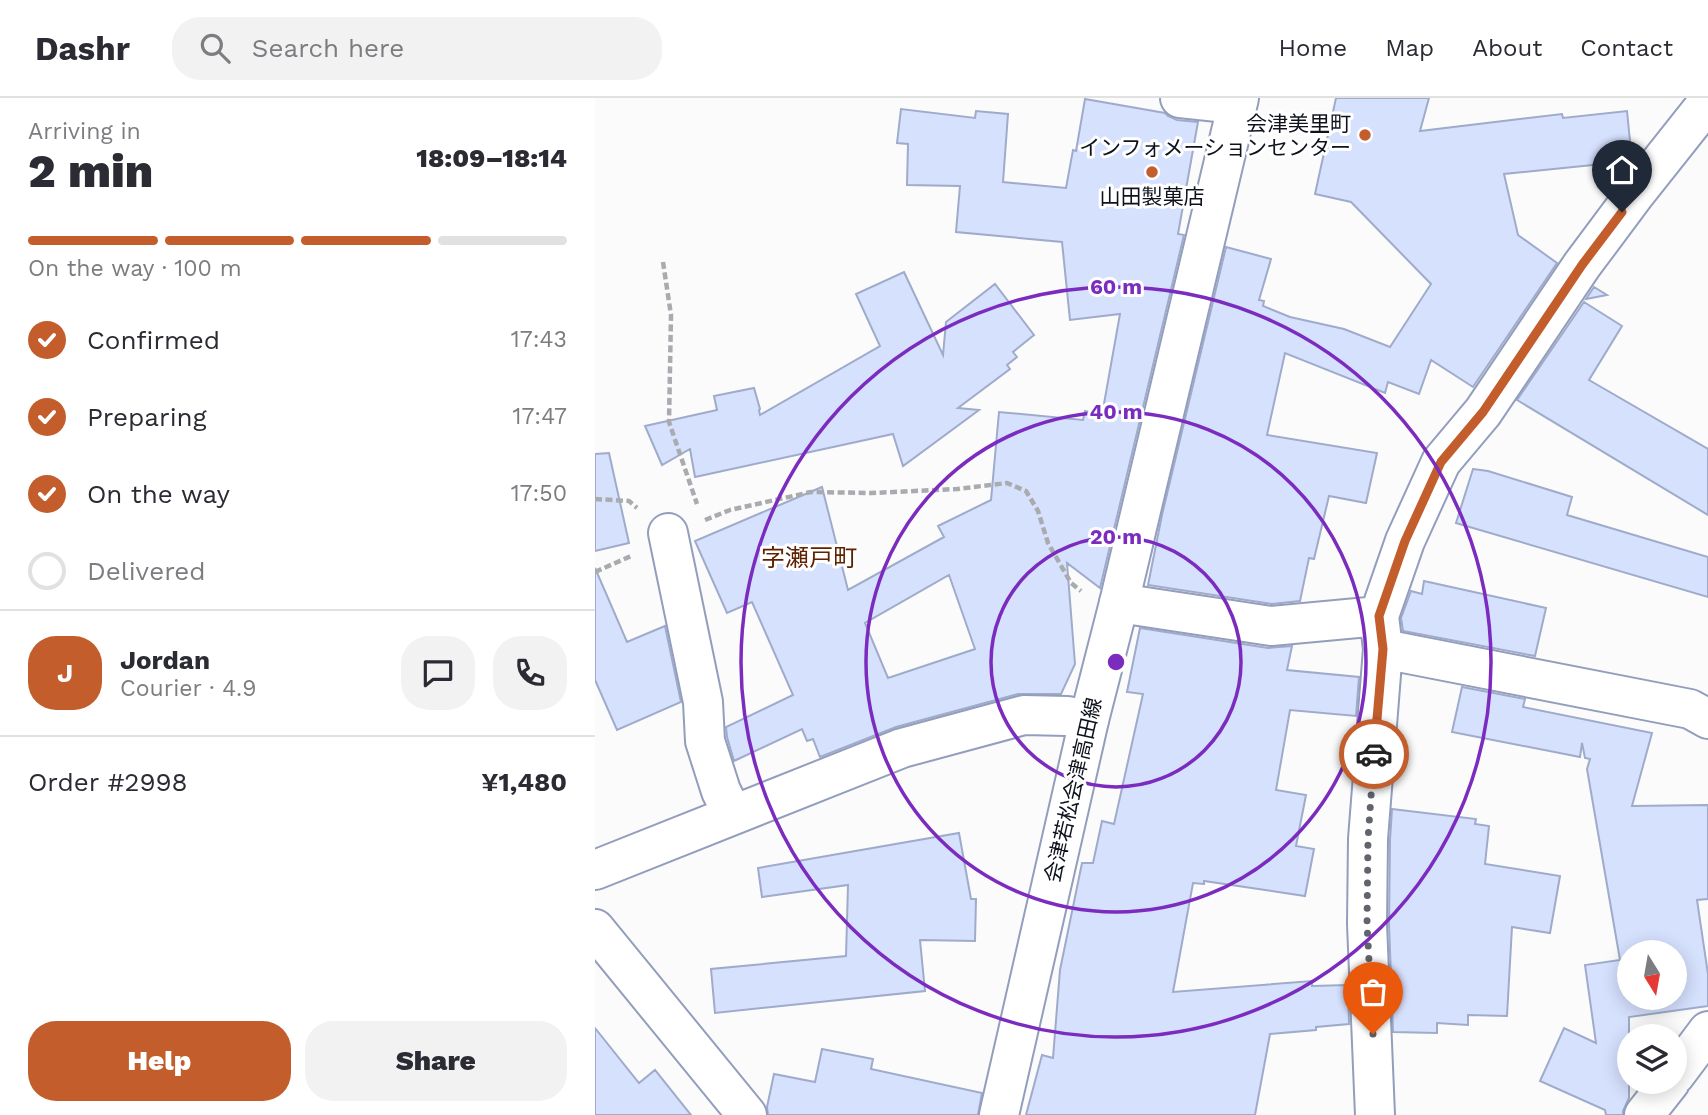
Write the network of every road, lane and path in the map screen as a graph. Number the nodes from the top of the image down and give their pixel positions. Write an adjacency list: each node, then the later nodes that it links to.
1 (1181, 98): 2 (street)
2 (1238, 101): 7 (street, 会津若松会津高田線)
3 (1708, 102): 8 (street)
4 (663, 262): 5 (path)
5 (685, 527): 6 (path); 7 (path); 11 (street)
6 (595, 572)
7 (1117, 609): 8 (street); 10 (street, 会津若松会津高田線)
8 (1381, 633): 9 (street); 19 (street)
9 (1707, 715)
10 (1089, 720): 11 (street); 18 (street, 会津若松会津高田線)
11 (733, 815): 12 (street)
12 (595, 870)
13 (595, 929): 17 (street)
14 (1708, 1031): 15 (street)
15 (1687, 1059)
16 (1661, 1094): 20 (street)
17 (747, 1115)
18 (999, 1115)
19 (1375, 1115)
20 (1644, 1115)

